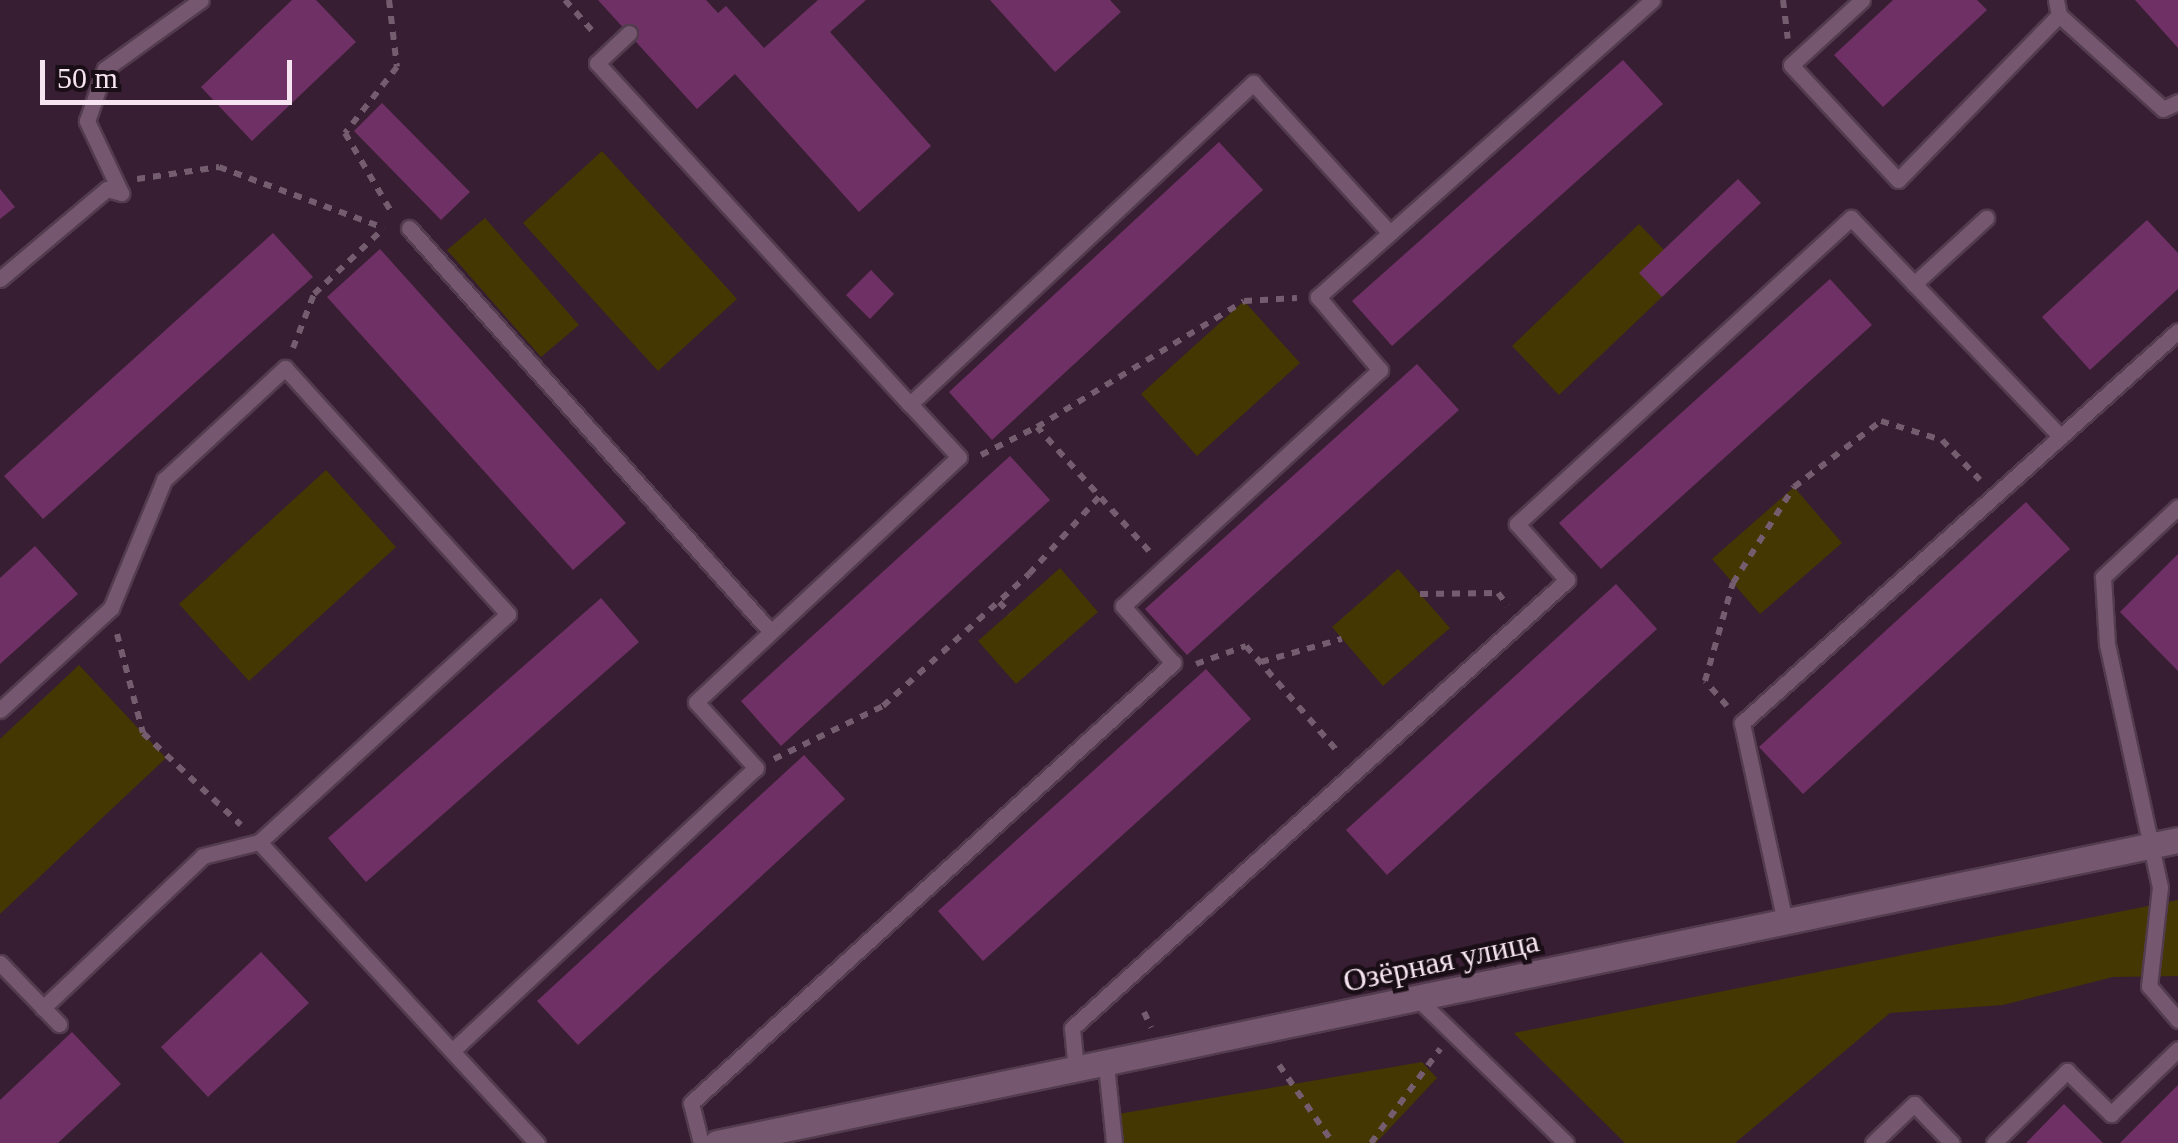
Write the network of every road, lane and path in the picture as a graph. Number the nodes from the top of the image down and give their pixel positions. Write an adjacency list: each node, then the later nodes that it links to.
1 (200, 0): 10 (lane)
2 (389, 0): 11 (path)
3 (565, 0): 8 (path)
4 (1652, 0): 15 (lane)
5 (1862, 0): 6 (lane)
6 (2058, 8): 9 (lane)
7 (629, 33): 8 (lane)
8 (610, 51): 21 (lane)
9 (2178, 102)
10 (119, 182): 13 (path); 16 (lane)
11 (395, 218): 13 (path); 14 (path)
12 (1986, 218): 17 (lane)
13 (384, 228): 20 (path)
14 (409, 228): 34 (lane)
15 (1390, 233): 18 (lane); 21 (lane)
16 (0, 279)
17 (1914, 284): 23 (lane); 56 (lane)
18 (1318, 297): 22 (path); 36 (lane)
19 (2178, 332): 23 (lane)
20 (285, 368): 32 (lane); 43 (lane)
21 (910, 404): 24 (lane)
22 (1037, 427): 24 (path); 25 (path)
23 (2061, 436): 26 (lane)
24 (959, 456): 34 (lane)
25 (1100, 496): 28 (path); 31 (path)
26 (1995, 496): 39 (lane); 39 (path)
27 (2178, 508): 44 (lane)
28 (1136, 535)
29 (1498, 593): 30 (path)
30 (1420, 594)
31 (999, 602): 33 (path); 41 (path)
32 (110, 608): 38 (lane); 43 (path)
33 (1010, 613)
34 (771, 632): 41 (lane)
35 (1342, 640): 37 (path)
36 (1173, 663): 37 (path); 58 (lane)
37 (1260, 663): 40 (path)
38 (0, 710)
39 (1742, 723): 45 (lane)
40 (1326, 738)
41 (756, 768): 53 (lane)
42 (2178, 840): 44 (street, Озёрная улица)
43 (258, 842): 48 (lane); 53 (lane)
44 (2150, 846): 45 (street, Озёрная улица); 49 (lane)
45 (1784, 922): 47 (street, Озёрная улица)
46 (0, 964): 48 (lane)
47 (1418, 999): 51 (lane); 54 (street, Озёрная улица)
48 (43, 1008): 50 (lane)
49 (2178, 1020)
50 (58, 1024)
51 (1452, 1032): 62 (path); 63 (lane)
52 (2178, 1048): 66 (lane)
53 (452, 1051): 57 (lane)
54 (1106, 1065): 56 (street, Озёрная улица); 60 (lane)
55 (1280, 1065): 61 (path)
56 (1076, 1070): 59 (street, Озёрная улица)
57 (538, 1143)
58 (701, 1143)
59 (718, 1143)
60 (1114, 1143)
61 (1334, 1143)
62 (1371, 1143)
63 (1566, 1143)
64 (1874, 1143): 65 (lane)
65 (1952, 1143)
66 (1994, 1143)

